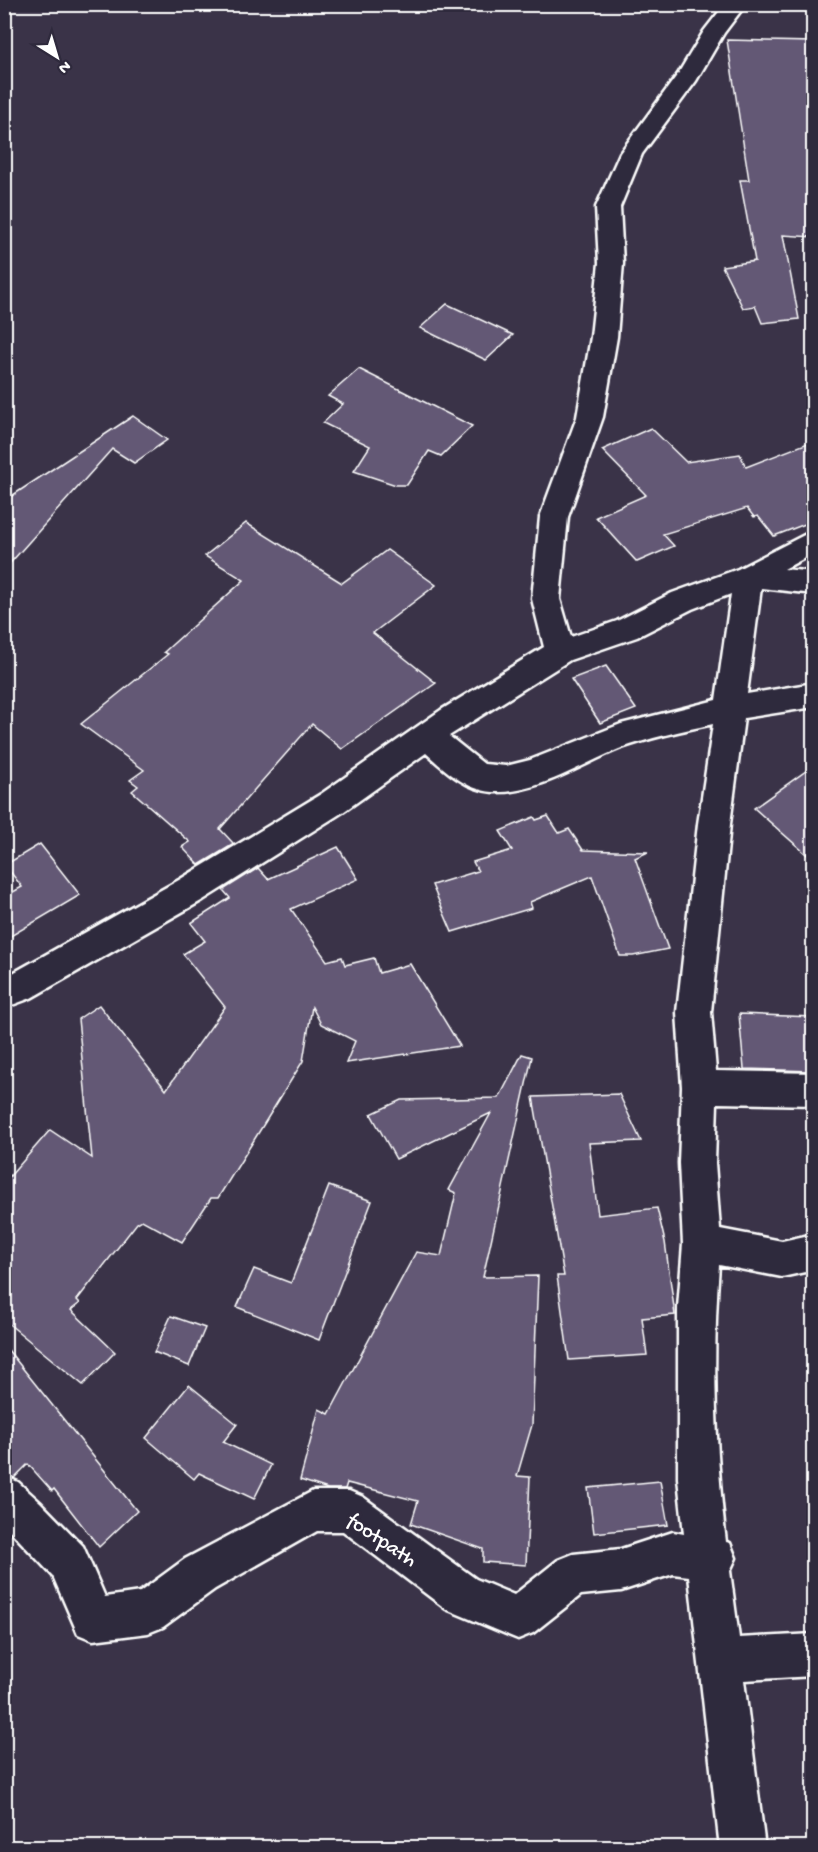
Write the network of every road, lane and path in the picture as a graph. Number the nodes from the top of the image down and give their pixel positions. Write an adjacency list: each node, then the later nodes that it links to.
1 (736, 4): 5 (street)
2 (813, 540): 3 (street)
3 (747, 576): 4 (street); 5 (street); 7 (street)
4 (813, 583)
5 (560, 652): 8 (street)
6 (813, 696): 7 (street)
7 (731, 707): 8 (street); 10 (street)
8 (427, 735): 9 (street)
9 (4, 993)
10 (700, 1087): 11 (street); 12 (street)
11 (813, 1089)
12 (702, 1244): 13 (street); 15 (street)
13 (813, 1252)
14 (4, 1496): 15 (street, footpath)
15 (711, 1558): 17 (street)
16 (813, 1655): 17 (street)
17 (721, 1660): 18 (street)
18 (744, 1848)

